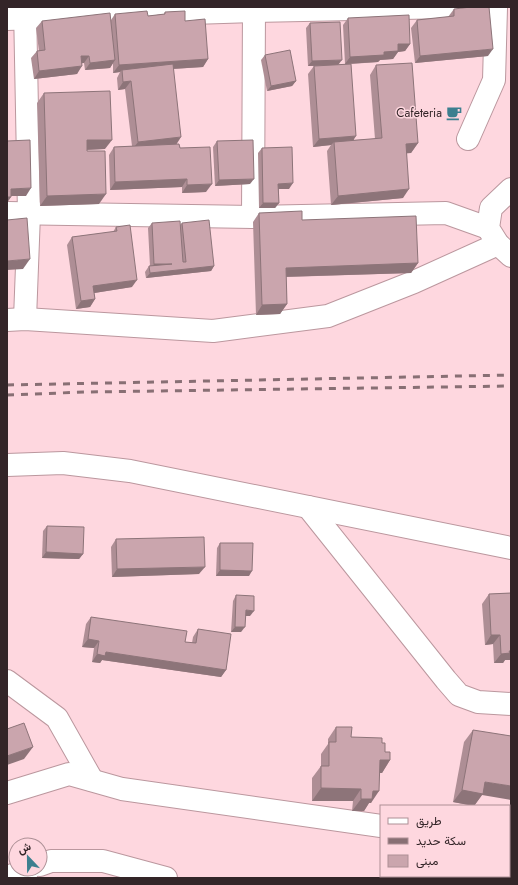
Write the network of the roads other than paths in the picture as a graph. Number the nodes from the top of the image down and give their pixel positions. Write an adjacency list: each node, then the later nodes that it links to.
1 (451, 7): 3 (street)
2 (497, 8): 5 (street)
3 (254, 9): 4 (street); 9 (street)
4 (19, 15): 8 (street)
5 (468, 139)
6 (511, 189): 10 (street)
7 (7, 213): 8 (street)
8 (29, 214): 9 (street); 11 (street)
9 (253, 217): 10 (street)
10 (499, 243): 11 (street)
11 (16, 320)
12 (7, 465): 13 (street)
13 (308, 507): 14 (street); 16 (street)
14 (511, 548)
15 (7, 681): 17 (street)
16 (511, 704)
17 (92, 780): 18 (street); 19 (street)
18 (7, 793)
19 (380, 826)
20 (48, 862): 21 (street)
21 (166, 878)

